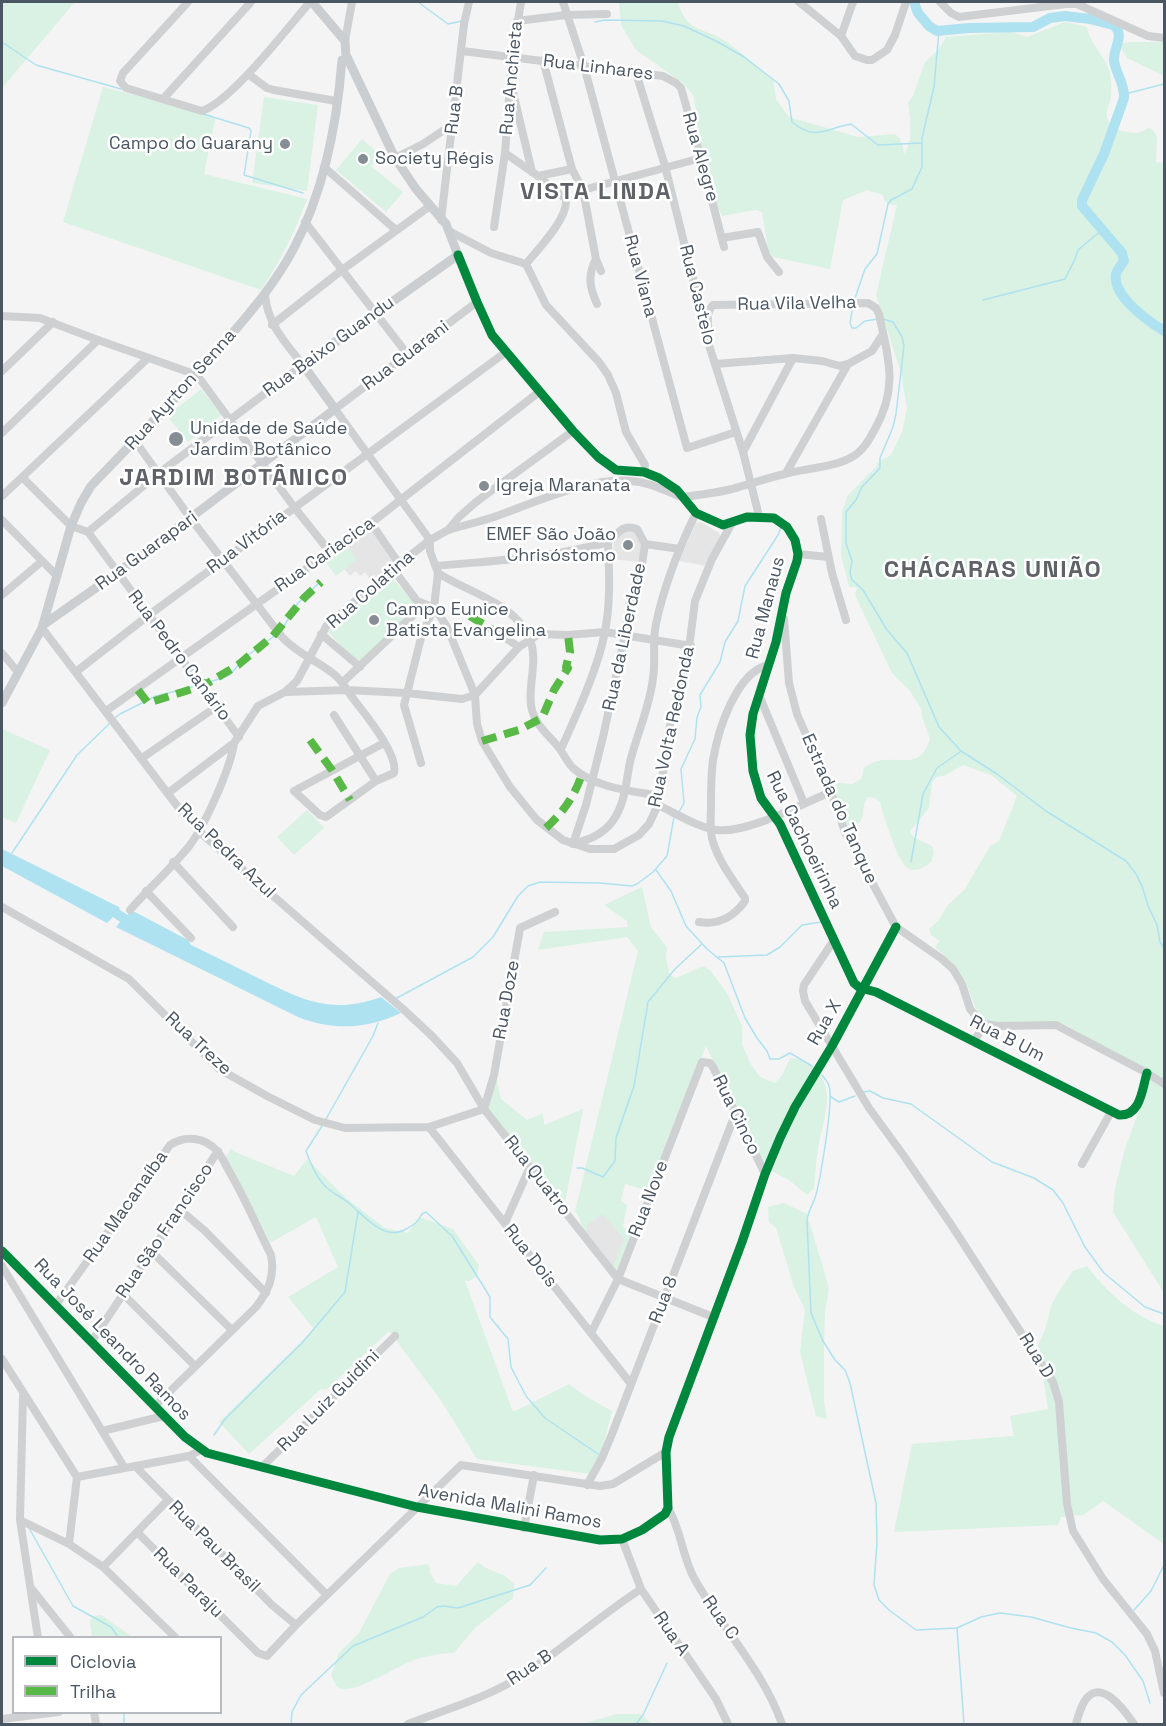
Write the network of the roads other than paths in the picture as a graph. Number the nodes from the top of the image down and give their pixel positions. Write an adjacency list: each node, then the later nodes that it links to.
1 (188, 2): 26 (street)
2 (251, 2): 26 (street)
3 (311, 2): 18 (main road); 23 (street)
4 (352, 2): 18 (street)
5 (469, 2): 17 (street, Rua B)
6 (521, 2): 14 (street, Rua Anchieta)
7 (562, 2): 13 (street, Rua Viana)
8 (800, 2): 15 (street)
9 (853, 2): 15 (street)
10 (906, 2): 15 (street)
11 (940, 2): 16 (street)
12 (607, 14): 13 (street)
13 (566, 15): 14 (street); 21 (street, Rua Viana)
14 (517, 21): 19 (street, Rua Anchieta)
15 (841, 36)
16 (1164, 38)
17 (462, 51): 19 (street, Rua Linhares); 39 (street, Rua B)
18 (345, 58): 27 (main road, Rua Ayrton Senna); 30 (main road)
19 (512, 58): 20 (street, Rua Linhares); 25 (street, Rua Anchieta)
20 (543, 60): 21 (street, Rua Linhares); 34 (street)
21 (584, 66): 22 (street, Rua Linhares); 36 (street, Rua Viana)
22 (636, 73): 24 (street, Rua Linhares); 32 (street, Rua Castelo)
23 (248, 74): 26 (street); 27 (street)
24 (663, 76): 31 (street, Rua Alegre)
25 (511, 86): 29 (street, Rua Anchieta); 35 (street)
26 (163, 99)
27 (336, 101): 33 (main road, Rua Ayrton Senna)
28 (447, 128): 30 (street)
29 (505, 153): 35 (street); 41 (street, Rua Anchieta)
30 (394, 158): 38 (main road)
31 (702, 158): 32 (street); 44 (street, Rua Alegre)
32 (665, 166): 36 (street); 61 (street, Rua Castelo)
33 (324, 167): 40 (main road, Rua Ayrton Senna); 42 (street)
34 (572, 169): 35 (street); 37 (street)
35 (535, 174): 48 (street)
36 (615, 180): 37 (street); 75 (street, Rua Viana)
37 (583, 190): 47 (street)
38 (430, 206): 39 (main road); 42 (street)
39 (441, 220): 43 (main road)
40 (305, 222): 49 (street); 52 (main road, Rua Ayrton Senna)
41 (494, 227)
42 (396, 230): 49 (street)
43 (449, 231): 46 (main road); 48 (street)
44 (722, 238): 45 (street, Rua Alegre); 51 (street)
45 (724, 247)
46 (458, 255): 53 (street); 55 (main road, Rua Baixo Guandu)
47 (596, 259): 50 (street); 54 (street)
48 (526, 264): 81 (street)
49 (342, 270): 55 (street); 58 (street)
50 (602, 271)
51 (779, 272)
52 (265, 295): 58 (street); 70 (main road, Rua Ayrton Senna)
53 (477, 302): 62 (street); 63 (street, Rua Guarani)
54 (597, 304)
55 (375, 313): 63 (street); 68 (main road, Rua Baixo Guandu)
56 (2, 316): 57 (street)
57 (53, 322): 60 (street); 69 (street)
58 (272, 325): 68 (street)
59 (883, 334): 61 (street, Rua Vila Velha); 67 (street); 83 (street)
60 (98, 340): 64 (street); 76 (street)
61 (708, 342): 66 (street, Rua Castelo)
62 (506, 352): 71 (street); 79 (street, Rua Vitória)
63 (408, 355): 72 (street, Rua Guarani)
64 (148, 358): 70 (street); 84 (street)
65 (793, 358): 66 (street); 67 (street); 78 (street)
66 (715, 363): 75 (street, Rua Castelo)
67 (848, 364): 83 (street)
68 (303, 365): 72 (main road); 73 (street, Rua Baixo Guandu)
69 (2, 371)
70 (197, 375): 73 (street); 77 (main road, Rua Ayrton Senna)
71 (539, 392): 74 (street); 88 (street, Rua Cariacica)
72 (335, 409): 79 (street); 80 (main road, Rua Guarapari)
73 (231, 419): 80 (street); 82 (street, Rua Baixo Guandu)
74 (573, 431): 81 (street); 98 (street, Rua Colatina)
75 (736, 432): 78 (street, Rua Castelo)
76 (2, 433)
77 (135, 441): 82 (street); 97 (main road, Rua Ayrton Senna)
78 (743, 452): 85 (street, Rua Castelo)
79 (367, 455): 88 (street); 89 (street, Rua Vitória)
80 (262, 463): 89 (street); 92 (main road, Rua Guarapari)
81 (644, 472): 87 (street)
82 (159, 473): 92 (street); 99 (street, Rua Baixo Guandu)
83 (786, 473): 85 (street)
84 (22, 477): 86 (street); 97 (street)
85 (751, 483): 87 (street); 91 (street, Rua Castelo)
86 (2, 496)
87 (682, 497): 90 (street); 98 (street)
88 (400, 500): 95 (street, Rua Cariacica); 100 (street)
89 (294, 507): 104 (street); 107 (street, Rua Vitória)
90 (696, 513): 96 (street); 103 (street)
91 (759, 516): 96 (street); 105 (street, Rua Manaus)
92 (191, 519): 107 (street); 111 (main road, Rua Guarapari)
93 (821, 519): 106 (street)
94 (2, 520): 108 (street)
95 (370, 523): 104 (street, Rua Cariacica); 109 (street)
96 (732, 523): 127 (street, Rua Volta Redonda)
97 (71, 526): 99 (street); 112 (main road, Rua Ayrton Senna)
98 (448, 530): 100 (street, Rua Colatina)
99 (88, 532): 111 (street, Rua Pedro Canário)
100 (430, 540): 109 (street, Rua Colatina); 110 (street)
101 (608, 542): 102 (street, Rua da Liberdade); 110 (street, Rua da Liberdade); 122 (street)
102 (645, 544): 103 (street); 124 (street, Rua da Liberdade)
103 (680, 549): 126 (street)
104 (330, 552): 114 (street, Rua Cariacica)
105 (798, 554): 106 (street); 117 (street, Rua Manaus)
106 (828, 558): 119 (street)
107 (223, 561): 114 (street); 118 (street, Rua Vitória)
108 (41, 562): 112 (street); 113 (street)
109 (396, 567): 115 (street); 123 (street, Rua Colatina)
110 (437, 569): 116 (street); 125 (street)
111 (117, 573): 118 (street, Rua Pedro Canário); 120 (main road, Rua Guarapari)
112 (57, 576): 120 (main road, Rua Ayrton Senna)
113 (3, 592)
114 (255, 604): 130 (street, Rua Cariacica); 131 (street)
115 (424, 605): 116 (street); 133 (street)
116 (434, 608): 139 (street); 140 (street, Rua Volta Redonda)
117 (783, 609): 132 (street, Rua Manaus); 155 (street, Estrada do Tanque)
118 (149, 615): 130 (street, Rua Pedro Canário); 135 (street, Rua Vitória)
119 (846, 620)
120 (43, 627): 134 (main road, Rua Ayrton Senna); 135 (street, Rua Pedra Azul)
121 (496, 632): 128 (street)
122 (605, 632): 124 (street); 125 (street); 148 (street)
123 (321, 634): 131 (street, Rua Colatina); 133 (street)
124 (626, 635): 126 (street); 152 (street, Rua da Liberdade)
125 (530, 638): 128 (street); 148 (street)
126 (653, 640): 127 (street); 154 (street)
127 (691, 646): 157 (street, Rua Volta Redonda)
128 (519, 647): 140 (street)
129 (2, 653): 134 (street)
130 (181, 656): 143 (street, Rua Pedro Canário); 144 (street, Rua Cariacica)
131 (308, 659): 136 (street); 138 (street, Rua Colatina)
132 (768, 665): 141 (street, Rua Manaus); 161 (street)
133 (360, 668): 136 (street)
134 (17, 671): 142 (main road, Rua Ayrton Senna)
135 (77, 671): 144 (street, Rua Pedra Azul)
136 (343, 682): 137 (street)
137 (347, 690): 138 (street); 139 (street); 147 (street)
138 (285, 692): 146 (street, Rua Colatina)
139 (406, 693): 140 (street); 151 (street)
140 (475, 694): 162 (street, Rua Volta Redonda)
141 (759, 695): 158 (street); 159 (street, Rua Cachoeirinha)
142 (2, 703)
143 (216, 707): 146 (street, Rua Pedro Canário); 150 (street)
144 (106, 711): 150 (street, Rua Pedra Azul)
145 (334, 715): 149 (street)
146 (237, 740): 156 (street, Rua Colatina); 160 (street)
147 (384, 743): 149 (street); 153 (street)
148 (561, 748): 152 (street)
149 (359, 755): 153 (street); 153 (street)
150 (142, 758): 156 (street, Rua Pedra Azul)
151 (421, 763)
152 (592, 779): 154 (street); 162 (street, Rua da Liberdade)
153 (376, 781)
154 (625, 790): 157 (street); 162 (street)
155 (831, 792): 158 (street); 170 (street, Estrada do Tanque)
156 (168, 793): 160 (street, Rua Pedra Azul)
157 (659, 800): 161 (street); 162 (street, Rua Volta Redonda)
158 (804, 803): 159 (street)
159 (775, 817): 161 (street); 172 (street, Rua Cachoeirinha)
160 (200, 828): 163 (street); 174 (street, Rua Pedra Azul)
161 (711, 829): 168 (street)
162 (573, 844)
163 (173, 862): 164 (street); 169 (street)
164 (146, 891): 166 (street); 171 (street)
165 (2, 907): 184 (street, Rua Treze)
166 (130, 910)
167 (555, 912): 181 (street, Rua Doze)
168 (699, 922)
169 (233, 927)
170 (896, 927): 173 (street, Rua X); 175 (street, Estrada do Tanque)
171 (191, 938)
172 (834, 940): 173 (street, Rua Cachoeirinha); 177 (street)
173 (863, 989): 176 (street, Rua B Um); 177 (street, Rua X)
174 (388, 996): 181 (street, Rua Quatro)
175 (985, 1024): 176 (street); 179 (street)
176 (974, 1041): 183 (street, Rua B Um)
177 (831, 1046): 188 (street, Rua X); 236 (street, Rua D)
178 (702, 1062): 182 (street, Rua Cinco); 194 (street, Rua Nove)
179 (1147, 1073): 180 (street); 183 (street, Rua B Um)
180 (1164, 1084)
181 (484, 1109): 184 (street, Rua Treze); 187 (street, Rua Quatro)
182 (736, 1112): 188 (street, Rua Cinco); 197 (street, Rua 8)
183 (1111, 1112): 186 (street)
184 (429, 1127): 190 (street, Rua Dois)
185 (218, 1151): 189 (street, Rua São Francisco); 196 (street); 198 (street, Rua Macanaíba)
186 (1082, 1164)
187 (530, 1167): 190 (street); 194 (street, Rua Quatro)
188 (765, 1174): 199 (street)
189 (179, 1209): 192 (street, Rua São Francisco); 196 (street)
190 (505, 1223): 201 (street, Rua Dois)
191 (2, 1251): 198 (street, Rua José Leandro Ramos)
192 (151, 1251): 195 (street, Rua São Francisco); 200 (street)
193 (2, 1266): 210 (street)
194 (618, 1280): 197 (street); 201 (street, Rua Nove)
195 (123, 1293): 203 (street, Rua São Francisco); 205 (street)
196 (266, 1293): 200 (street)
197 (665, 1298): 199 (street); 206 (street, Rua 8)
198 (56, 1305): 203 (street, Rua José Leandro Ramos)
199 (714, 1317): 212 (street)
200 (232, 1329): 205 (street)
201 (591, 1333): 206 (street, Rua Dois)
202 (395, 1336): 216 (street, Rua Luiz Guidini)
203 (92, 1341): 208 (street, Rua José Leandro Ramos)
204 (2, 1359): 207 (street)
205 (195, 1366): 208 (street)
206 (632, 1384): 219 (street, Rua 8)
207 (23, 1396): 218 (street); 223 (street)
208 (155, 1406): 209 (street, Rua José Leandro Ramos)
209 (164, 1416): 210 (street); 211 (street, Rua José Leandro Ramos)
210 (102, 1431): 215 (street)
211 (201, 1450): 213 (street); 216 (street, Avenida Malini Ramos)
212 (666, 1452): 219 (street); 222 (street)
213 (189, 1456): 214 (street); 231 (street)
214 (135, 1466): 215 (street); 220 (street, Rua Pau Brasil)
215 (124, 1467): 218 (street)
216 (262, 1467): 221 (street, Avenida Malini Ramos)
217 (534, 1475): 219 (street); 221 (street); 224 (street)
218 (77, 1477): 227 (street)
219 (587, 1485)
220 (168, 1500): 225 (street); 232 (street, Rua Pau Brasil)
221 (417, 1508): 224 (street, Avenida Malini Ramos); 231 (street)
222 (668, 1508): 226 (street, Avenida Malini Ramos); 242 (street, Rua C)
223 (20, 1520): 227 (street); 229 (street)
224 (524, 1528): 226 (street, Avenida Malini Ramos)
225 (137, 1532): 228 (street); 232 (street, Rua Paraju)
226 (622, 1539): 230 (street, Rua A)
227 (69, 1544): 228 (street)
228 (103, 1567): 235 (street)
229 (30, 1587): 233 (street); 234 (street)
230 (641, 1589): 240 (street, Rua B); 241 (street, Rua A)
231 (327, 1595): 232 (street)
232 (296, 1625)
233 (38, 1636)
234 (69, 1636)
235 (174, 1636)
236 (1164, 1693)
237 (45, 1714): 238 (street)
238 (2, 1719): 239 (street)
239 (3, 1725)
240 (408, 1725)
241 (728, 1725)
242 (782, 1725)
243 (1076, 1725): 244 (street)
244 (1134, 1725)

